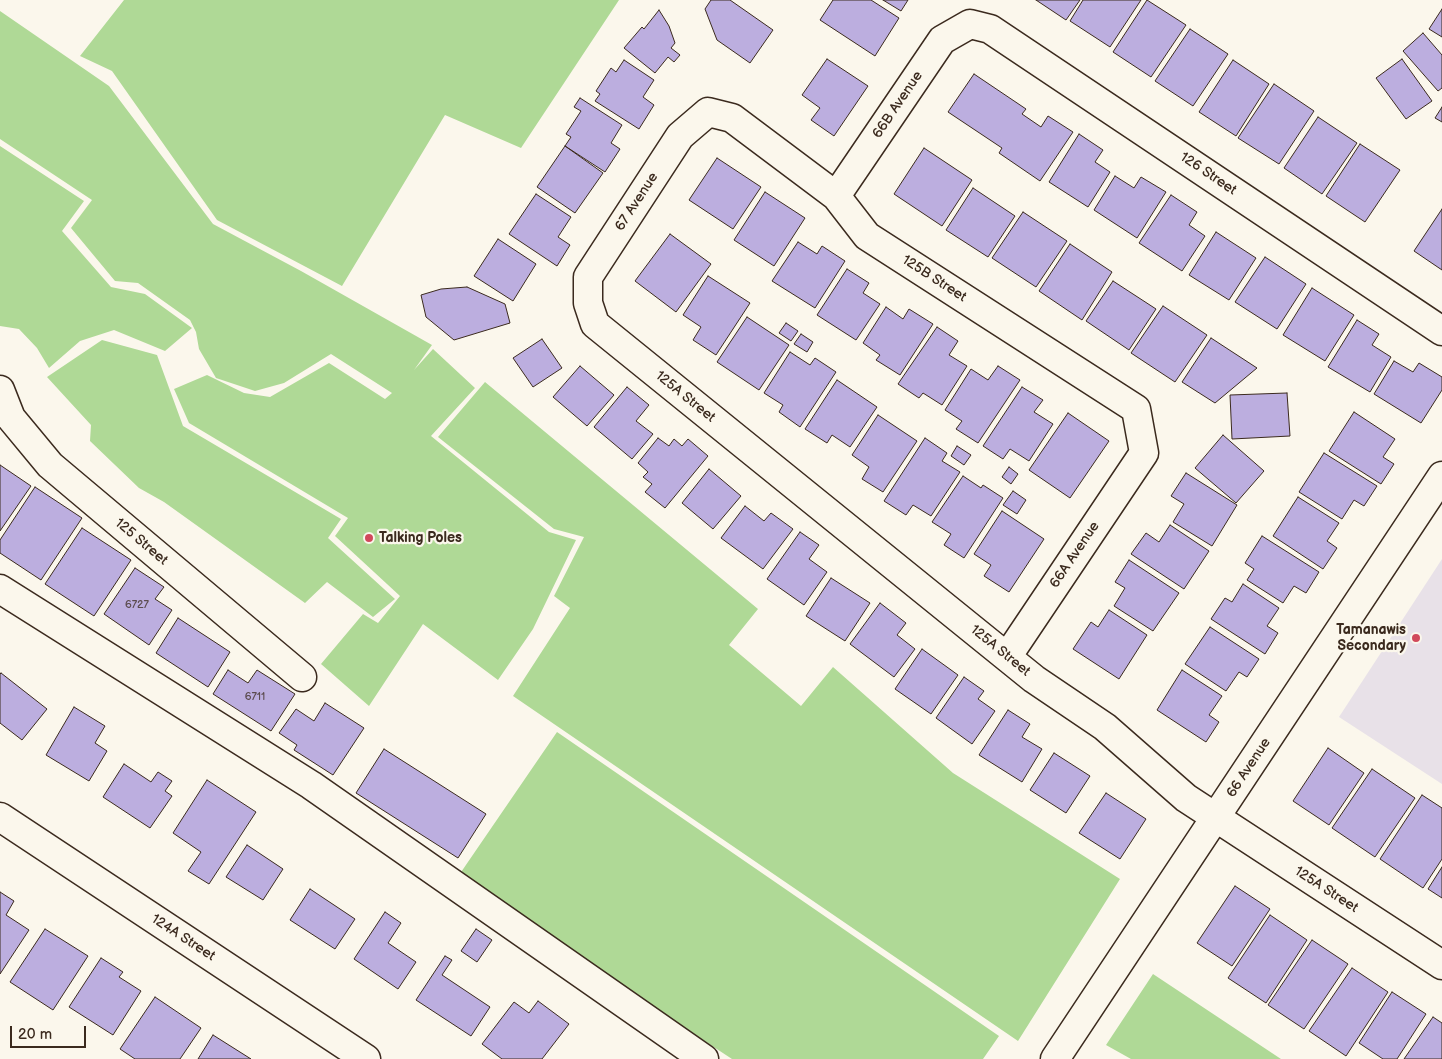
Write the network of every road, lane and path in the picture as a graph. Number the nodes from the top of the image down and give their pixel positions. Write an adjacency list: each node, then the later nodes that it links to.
1 (970, 24): 3 (street, 66B Avenue); 5 (street, 126 Street)
2 (708, 112): 3 (street, 125B Street); 4 (street, 67 Avenue)
3 (836, 196): 7 (street, 125B Street)
4 (588, 303): 10 (street, 125A Street)
5 (1442, 331)
6 (0, 390): 11 (street, 125 Street)
7 (1144, 452): 10 (street, 66A Avenue)
8 (1442, 476): 13 (street, 66 Avenue)
9 (0, 589): 16 (street)
10 (1007, 657): 13 (street, 125A Street)
11 (302, 677)
12 (0, 817): 15 (street, 124A Street)
13 (1216, 818): 14 (street, 125A Street); 17 (street, 66 Avenue)
14 (1442, 965)
15 (366, 1059)
16 (704, 1059)
17 (1056, 1059)

